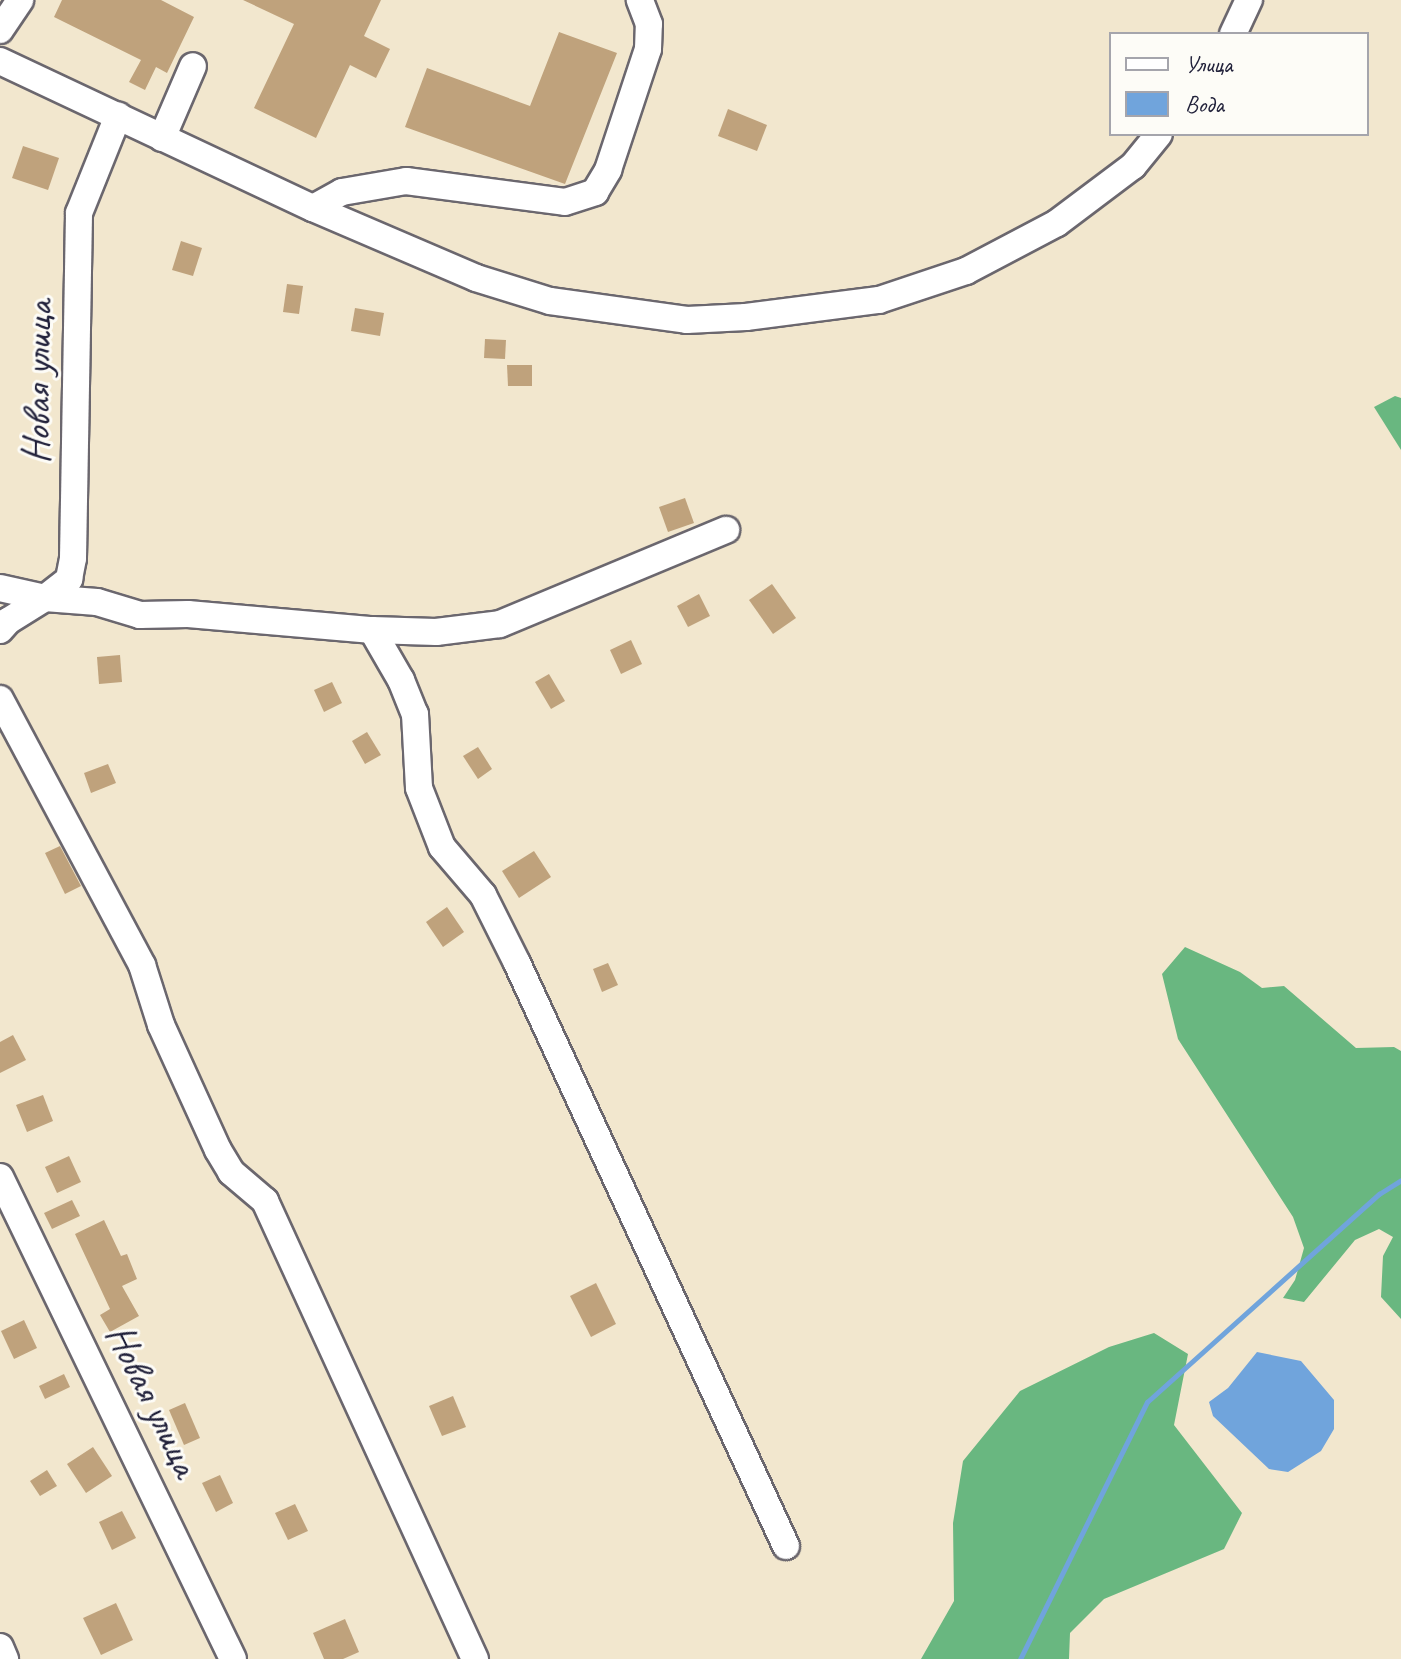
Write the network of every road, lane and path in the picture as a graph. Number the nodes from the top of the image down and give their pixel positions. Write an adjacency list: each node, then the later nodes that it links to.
1 (20, 0): 4 (street)
2 (640, 0): 11 (street)
3 (1249, 0): 5 (street)
4 (0, 30)
5 (1234, 32)
6 (0, 61): 8 (street)
7 (193, 66): 10 (street)
8 (118, 116): 10 (street); 14 (street, Новая улица)
9 (1157, 136): 11 (street)
10 (162, 138): 11 (street)
11 (313, 208)
12 (726, 530): 16 (street)
13 (0, 588): 14 (street)
14 (45, 598): 15 (street, Новая улица); 16 (street)
15 (0, 630)
16 (372, 630): 19 (street)
17 (0, 699): 23 (street)
18 (0, 1177): 22 (street, Новая улица)
19 (786, 1546)
20 (0, 1647): 21 (street)
21 (5, 1659)
22 (233, 1659)
23 (475, 1659)

